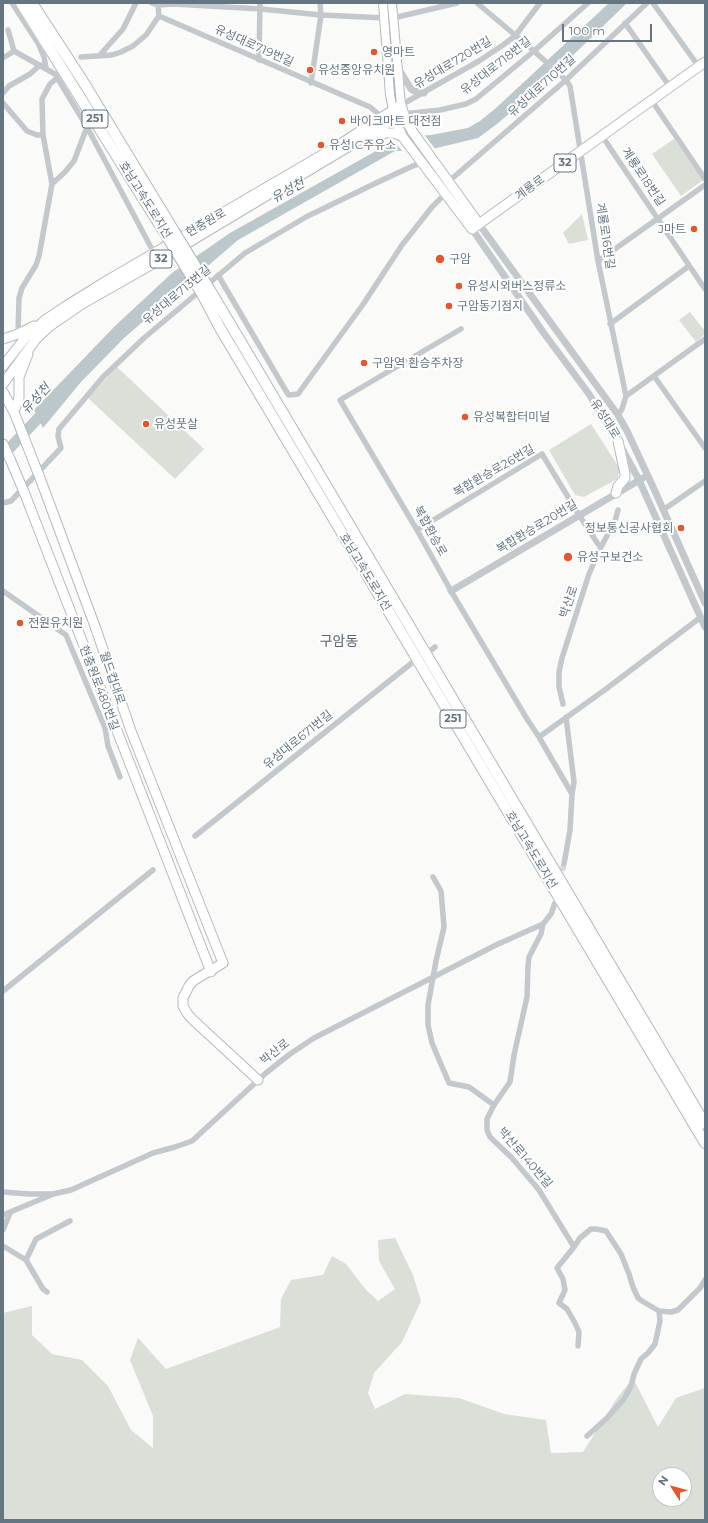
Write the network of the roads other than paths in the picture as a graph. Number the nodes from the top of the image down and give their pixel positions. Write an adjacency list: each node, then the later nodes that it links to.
1 (12, 3): 31 (street)
2 (21, 3): 57 (highway, 호남고속도로지선 / 251)
3 (32, 3): 57 (highway, 호남고속도로지선 / 251)
4 (136, 3): 25 (street)
5 (152, 3): 15 (street)
6 (320, 3): 17 (street)
7 (383, 3): 19 (main road, 유성대로)
8 (392, 3): 19 (main road, 유성대로)
9 (457, 3): 19 (street)
10 (477, 3): 22 (street, 유성대로720번길)
11 (540, 3): 22 (street, 유성대로720번길)
12 (588, 3): 24 (street, 유성대로718번길)
13 (647, 3): 20 (street, 유성대로710번길)
14 (653, 3): 30 (street, 계룡로)
15 (160, 4): 16 (street); 18 (street)
16 (260, 6): 17 (street); 28 (street)
17 (321, 15): 19 (street); 35 (street)
18 (159, 16): 25 (street); 28 (street, 유성대로719번길)
19 (389, 18): 32 (main road, 유성대로); 41 (main road, 유성대로)
20 (625, 23): 34 (street, 유성대로710번길); 36 (street)
21 (8, 30): 23 (street)
22 (515, 36): 24 (street, 유성대로720번길); 38 (street, 유성대로720번길)
23 (14, 51): 27 (street); 29 (street)
24 (534, 51): 34 (street, 유성대로720번길); 41 (street, 유성대로718번길)
25 (99, 56): 26 (street)
26 (82, 57)
27 (3, 58)
28 (260, 60): 35 (street, 유성대로719번길)
29 (40, 65): 31 (street); 37 (street)
30 (703, 65): 36 (main road, 계룡로 / 32)
31 (46, 68): 33 (street)
32 (398, 68): 38 (street); 41 (main road, 유성대로)
33 (57, 74): 43 (street); 44 (street)
34 (566, 80): 47 (street); 51 (street, 유성대로710번길)
35 (311, 83): 42 (street, 유성대로719번길)
36 (670, 88): 39 (main road, 계룡로 / 32)
37 (3, 93)
38 (424, 93): 41 (street, 유성대로720번길)
39 (652, 101): 46 (main road, 계룡로 / 32); 50 (street)
40 (3, 103): 44 (street)
41 (398, 112): 42 (main road, 현충원로 / 32); 45 (main road, 유성대로); 48 (main road); 49 (main road, 유성대로)
42 (382, 117): 58 (main road, 현충원로 / 32)
43 (87, 127): 52 (street); 58 (street)
44 (43, 135): 52 (street)
45 (402, 136): 48 (main road); 49 (main road, 유성대로)
46 (602, 136): 47 (main road, 계룡로 / 32); 55 (street, 계룡로18번길)
47 (581, 152): 56 (main road, 계룡로 / 32); 59 (street, 계룡로16번길)
48 (337, 153): 68 (main road, 현충원로 / 32)
49 (425, 161): 51 (main road); 54 (main road, 유성대로); 61 (street, 유성대로713번길)
50 (705, 179)
51 (448, 182): 56 (main road)
52 (52, 184): 67 (street)
53 (705, 185): 55 (street)
54 (445, 194): 56 (main road, 유성대로); 61 (street)
55 (658, 219): 59 (street); 60 (street, 계룡로18번길)
56 (475, 227): 77 (street, 유성대로); 78 (street, 유성대로)
57 (170, 233): 63 (highway, 호남고속도로지선 / 251, bridge)
58 (154, 253): 64 (main road, 현충원로 / 32)
59 (598, 261): 65 (street, 계룡로16번길)
60 (689, 266): 62 (street, 계룡로18번길); 65 (street)
61 (218, 275): 85 (street, 유성대로713번길)
62 (705, 289)
63 (206, 292): 113 (highway, 호남고속도로지선 / 251); 114 (highway, 호남고속도로지선 / 251)
64 (46, 320): 67 (main road); 71 (main road, 현충원로 / 32)
65 (610, 324): 75 (street, 계룡로16번길)
66 (461, 329): 89 (street, 복합환승로)
67 (18, 334): 70 (main road)
68 (36, 339): 73 (main road, 현충원로 / 32); 76 (main road)
69 (705, 339): 72 (street)
70 (3, 340)
71 (3, 366)
72 (654, 376): 75 (street); 80 (street)
73 (3, 384)
74 (3, 392): 76 (main road, 월드컵대로)
75 (626, 396): 77 (street)
76 (14, 412): 108 (main road, 월드컵대로, bridge)
77 (618, 415): 81 (street, 유성대로)
78 (618, 441): 82 (street, 유성대로); 84 (main road)
79 (3, 444): 108 (main road, 월드컵대로, bridge)
80 (705, 448)
81 (648, 475): 82 (street); 87 (street, 유성대로)
82 (637, 481): 84 (street, 복합환승로20번길); 94 (street, 유성대로)
83 (705, 481): 87 (street)
84 (616, 493): 88 (street, 복합환승로20번길)
85 (3, 503)
86 (618, 510): 90 (street, 박산로)
87 (664, 510): 93 (street, 유성대로)
88 (579, 515): 89 (street, 복합환승로26번길); 90 (street); 92 (street, 복합환승로20번길)
89 (416, 530): 92 (street, 복합환승로)
90 (602, 547): 97 (street, 박산로)
91 (3, 591): 100 (street, 현충원로480번길)
92 (451, 591): 99 (street, 복합환승로)
93 (705, 603)
94 (703, 615): 95 (street, 유성대로); 98 (street)
95 (705, 627)
96 (413, 662): 102 (street, 유성대로671번길)
97 (563, 704)
98 (566, 717): 99 (street); 101 (street)
99 (539, 737): 101 (street, 복합환승로)
100 (120, 777)
101 (572, 794): 103 (street)
102 (195, 836)
103 (564, 864)
104 (153, 870): 110 (street)
105 (433, 877): 109 (street)
106 (555, 903): 107 (street)
107 (543, 924): 109 (street, 박산로); 112 (street, 박산로140번길)
108 (211, 972): 111 (main road)
109 (433, 976): 111 (street, 박산로); 112 (street)
110 (3, 992)
111 (258, 1080): 116 (street, 박산로)
112 (494, 1106): 122 (street, 박산로140번길)
113 (705, 1124)
114 (705, 1143)
115 (3, 1192): 116 (street, 박산로)
116 (53, 1194): 117 (street)
117 (10, 1213): 118 (street); 120 (street)
118 (3, 1215)
119 (70, 1221): 123 (street)
120 (3, 1230)
121 (3, 1246): 123 (street)
122 (574, 1247): 126 (street); 127 (street)
123 (26, 1260): 125 (street)
124 (705, 1280): 126 (street)
125 (47, 1292)
126 (659, 1311): 128 (street)
127 (578, 1346)
128 (587, 1436)

